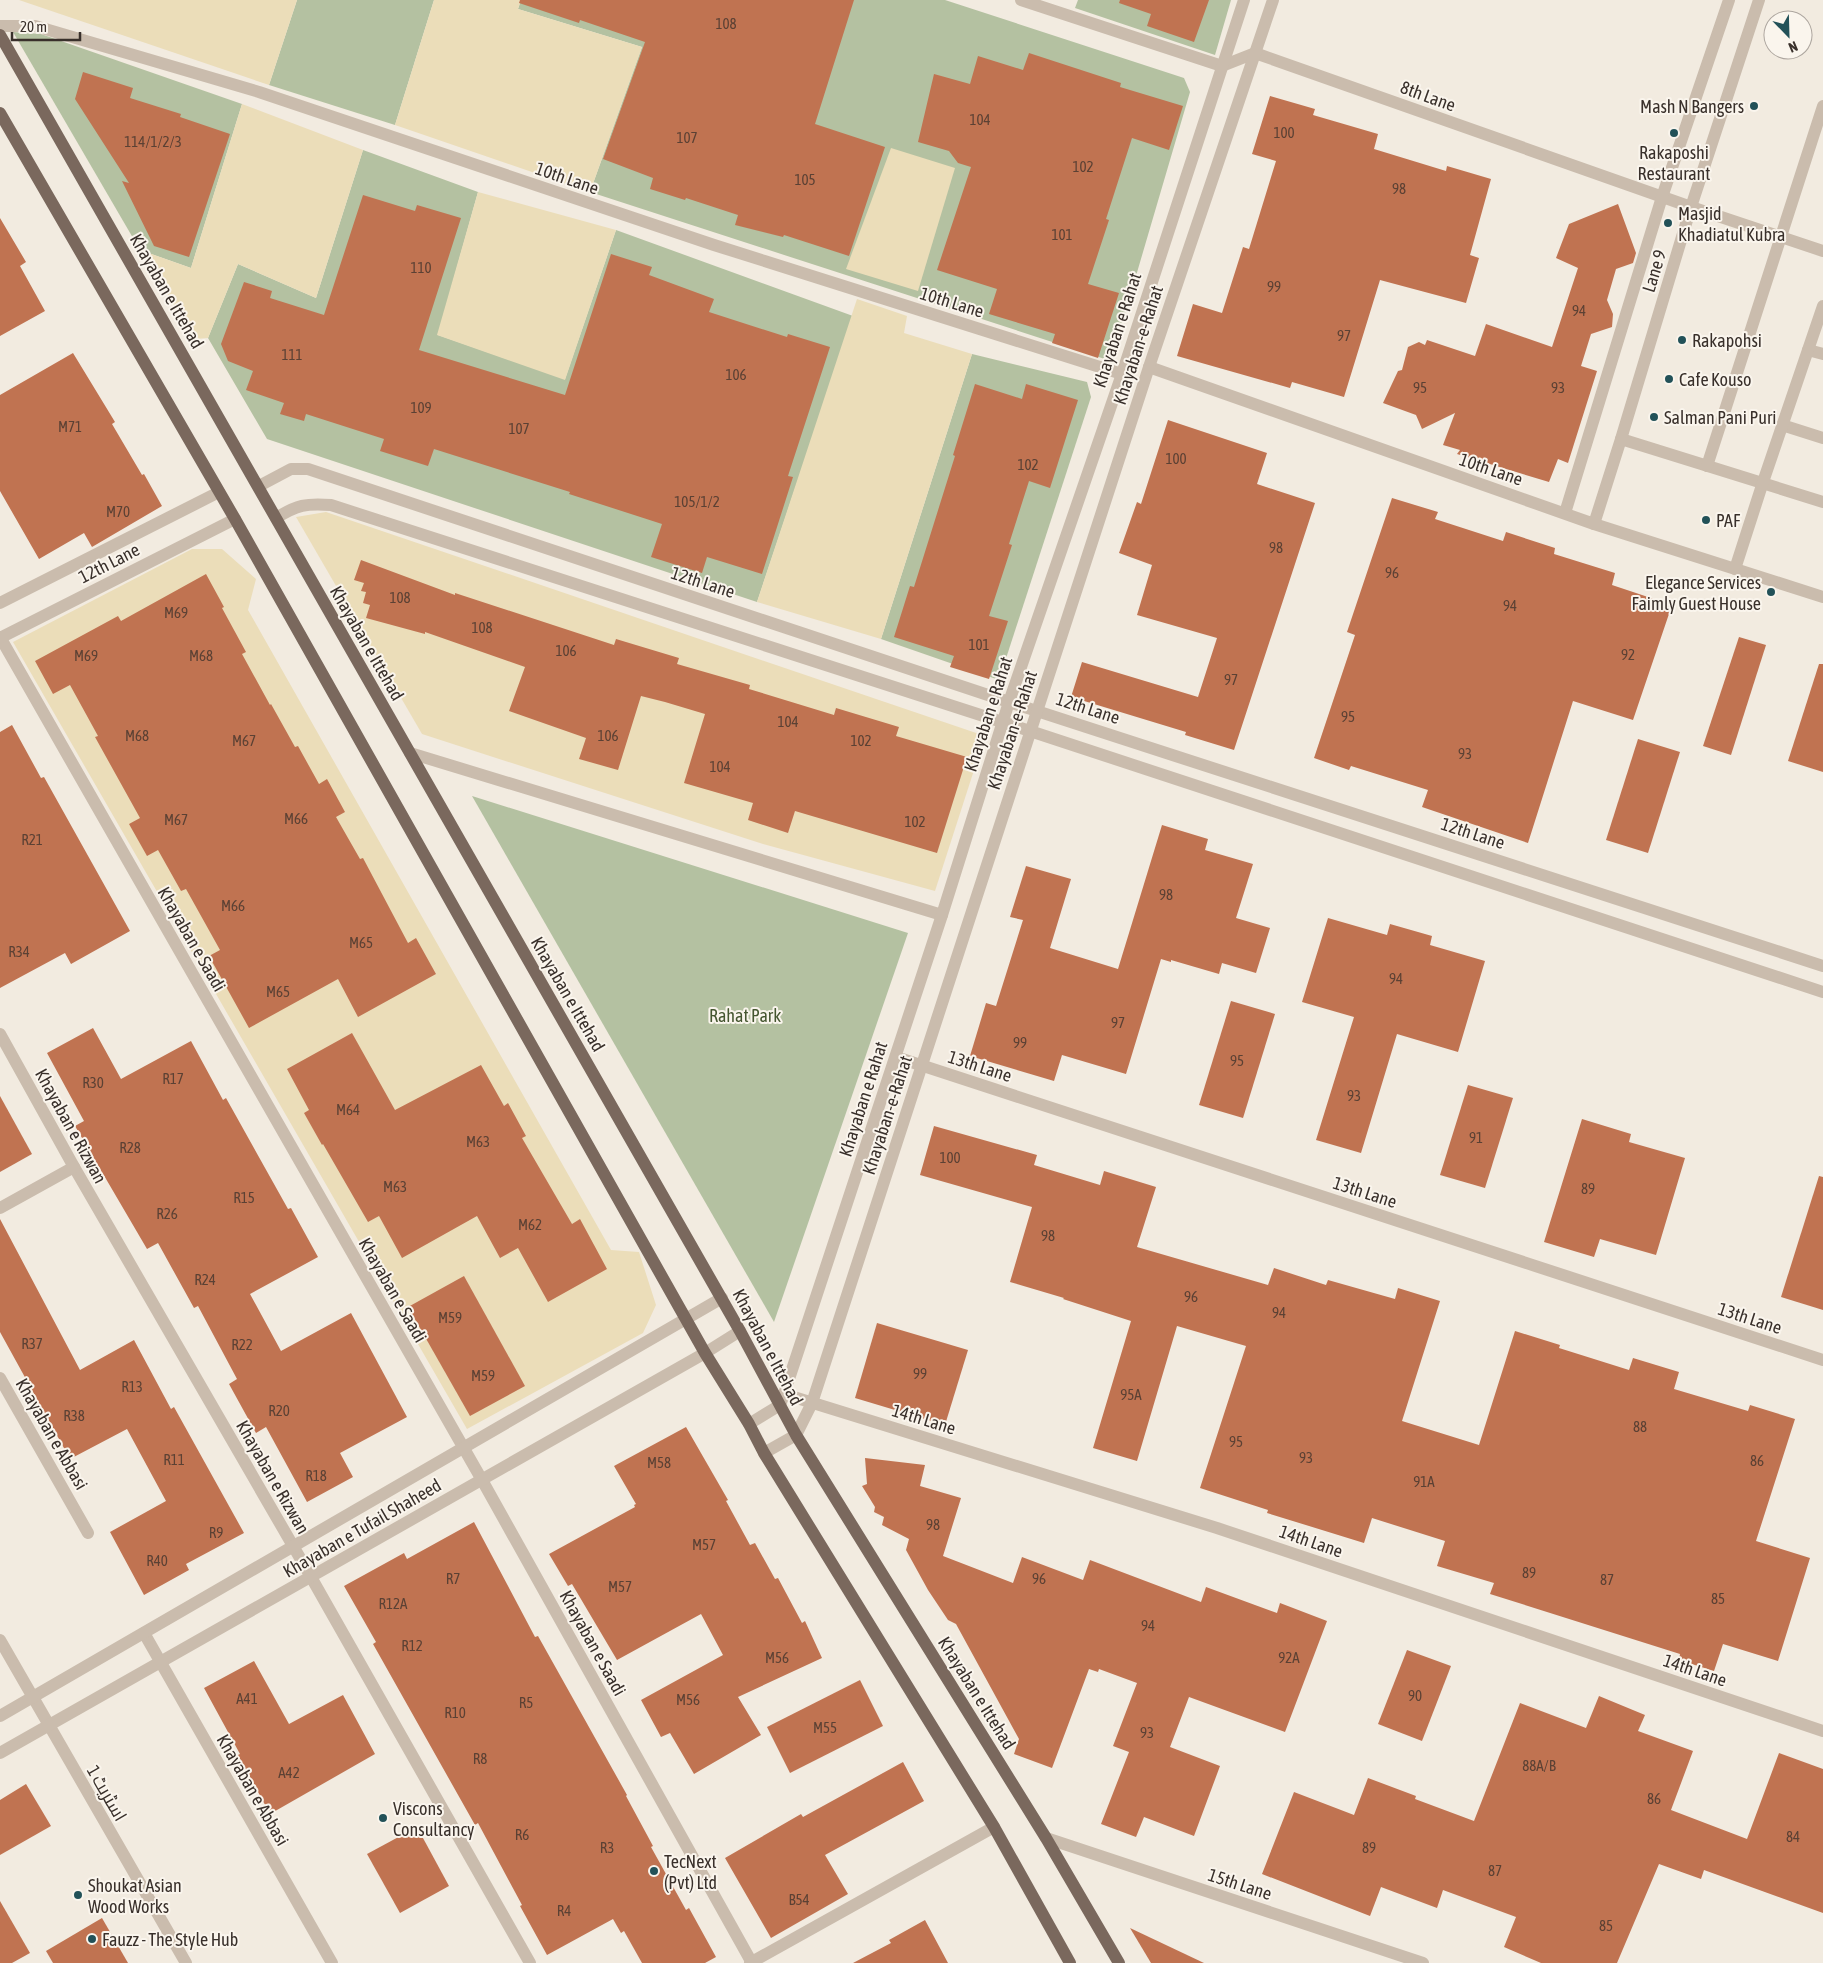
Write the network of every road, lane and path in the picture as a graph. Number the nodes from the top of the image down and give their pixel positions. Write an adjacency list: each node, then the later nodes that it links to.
1 (1021, 0): 9 (street)
2 (1244, 0): 9 (street, Khayaban e Rahat)
3 (1273, 0): 8 (street, Khayaban-e-Rahat)
4 (1729, 0): 12 (street)
5 (1758, 0): 13 (street, Lane 9)
6 (0, 26): 20 (street, 10th Lane)
7 (0, 35): 26 (main road, Khayaban e Ittehad)
8 (1255, 53): 9 (street); 12 (street, 8th Lane); 19 (street, Khayaban-e-Rahat)
9 (1222, 66): 20 (street, Khayaban e Rahat)
10 (1823, 106): 14 (street)
11 (0, 113): 27 (main road)
12 (1662, 197): 13 (street, 8th Lane); 29 (street)
13 (1691, 207): 14 (street, 8th Lane); 23 (street, Lane 9)
14 (1780, 237): 15 (street, 8th Lane); 24 (street)
15 (1823, 251)
16 (1823, 306): 17 (street)
17 (1808, 350): 18 (street); 21 (street)
18 (1823, 354)
19 (1149, 367): 29 (street, 10th Lane); 38 (street, Khayaban-e-Rahat)
20 (1122, 374): 37 (street, Khayaban e Rahat)
21 (1782, 425): 22 (street); 25 (street)
22 (1823, 438)
23 (1621, 439): 24 (street); 32 (street, Lane 9)
24 (1707, 466): 25 (street)
25 (1763, 482): 28 (street); 33 (street)
26 (259, 486): 31 (main road, Khayaban e Ittehad); 37 (street, 12th Lane)
27 (219, 492): 30 (main road); 35 (street, 12th Lane)
28 (1823, 502)
29 (1565, 514): 32 (street, 10th Lane)
30 (235, 518): 36 (street, 12th Lane); 51 (main road)
31 (276, 518): 39 (street); 41 (main road, Khayaban e Ittehad)
32 (1594, 524): 33 (street, 10th Lane)
33 (1735, 569): 34 (street, 10th Lane)
34 (1823, 596)
35 (0, 603)
36 (0, 637): 60 (street, Khayaban e Saadi)
37 (1008, 702): 38 (street, 12th Lane); 39 (street, Khayaban e Rahat)
38 (1037, 710): 40 (street, Khayaban-e-Rahat); 43 (street, 12th Lane)
39 (1003, 724): 40 (street); 42 (street, Khayaban e Rahat)
40 (1030, 731): 44 (street); 47 (street, Khayaban-e-Rahat)
41 (410, 753): 42 (street); 50 (main road, Khayaban e Ittehad)
42 (942, 915): 46 (street, Khayaban e Rahat)
43 (1823, 966)
44 (1823, 992)
45 (0, 1034): 48 (street, Khayaban e Rizwan)
46 (896, 1057): 47 (street, 13th Lane); 56 (street, Khayaban e Rahat)
47 (921, 1065): 54 (street, 13th Lane); 57 (street, Khayaban-e-Rahat)
48 (74, 1167): 49 (street); 64 (street, Khayaban e Rizwan)
49 (0, 1208)
50 (722, 1298): 51 (street, Khayaban e Tufail Shaheed); 52 (main road, Khayaban e Ittehad)
51 (687, 1319): 53 (main road); 60 (street, Khayaban e Tufail Shaheed)
52 (740, 1331): 53 (street, Khayaban e Tufail Shaheed); 56 (main road, Khayaban e Ittehad)
53 (706, 1353): 58 (main road); 62 (street, Khayaban e Tufail Shaheed)
54 (1823, 1360)
55 (0, 1378): 63 (street, Khayaban e Abbasi)
56 (782, 1400): 57 (street, 14th Lane); 58 (street); 59 (main road, Khayaban e Ittehad)
57 (812, 1403): 59 (street, Khayaban-e-Rahat); 72 (street, 14th Lane)
58 (749, 1424): 61 (main road)
59 (796, 1435): 61 (street); 75 (main road, Khayaban e Ittehad)
60 (463, 1448): 62 (street, Khayaban e Saadi); 64 (street, Khayaban e Tufail Shaheed)
61 (764, 1453): 74 (main road)
62 (482, 1480): 65 (street, Khayaban e Tufail Shaheed); 79 (street, Khayaban e Saadi)
63 (88, 1533)
64 (294, 1547): 65 (street, Khayaban e Rizwan); 66 (street, Khayaban e Tufail Shaheed)
65 (311, 1577): 68 (street, Khayaban e Tufail Shaheed); 78 (street, Khayaban e Rizwan)
66 (140, 1636): 68 (street, Khayaban e Abbasi); 69 (street, Khayaban e Tufail Shaheed)
67 (0, 1640): 69 (street, اسٹریٹ 1)
68 (156, 1665): 71 (street, Khayaban e Tufail Shaheed); 77 (street, Khayaban e Abbasi)
69 (36, 1695): 70 (street, Khayaban e Tufail Shaheed); 71 (street, اسٹریٹ 1)
70 (0, 1716)
71 (53, 1723): 73 (street, Khayaban e Tufail Shaheed); 76 (street, اسٹریٹ 1)
72 (1823, 1731)
73 (0, 1753)
74 (994, 1827): 79 (street); 80 (main road)
75 (1046, 1838): 81 (main road, Khayaban e Ittehad); 82 (street, 15th Lane)
76 (186, 1963)
77 (332, 1963)
78 (530, 1963)
79 (751, 1963)
80 (1070, 1963)
81 (1119, 1963)
82 (1423, 1963)

